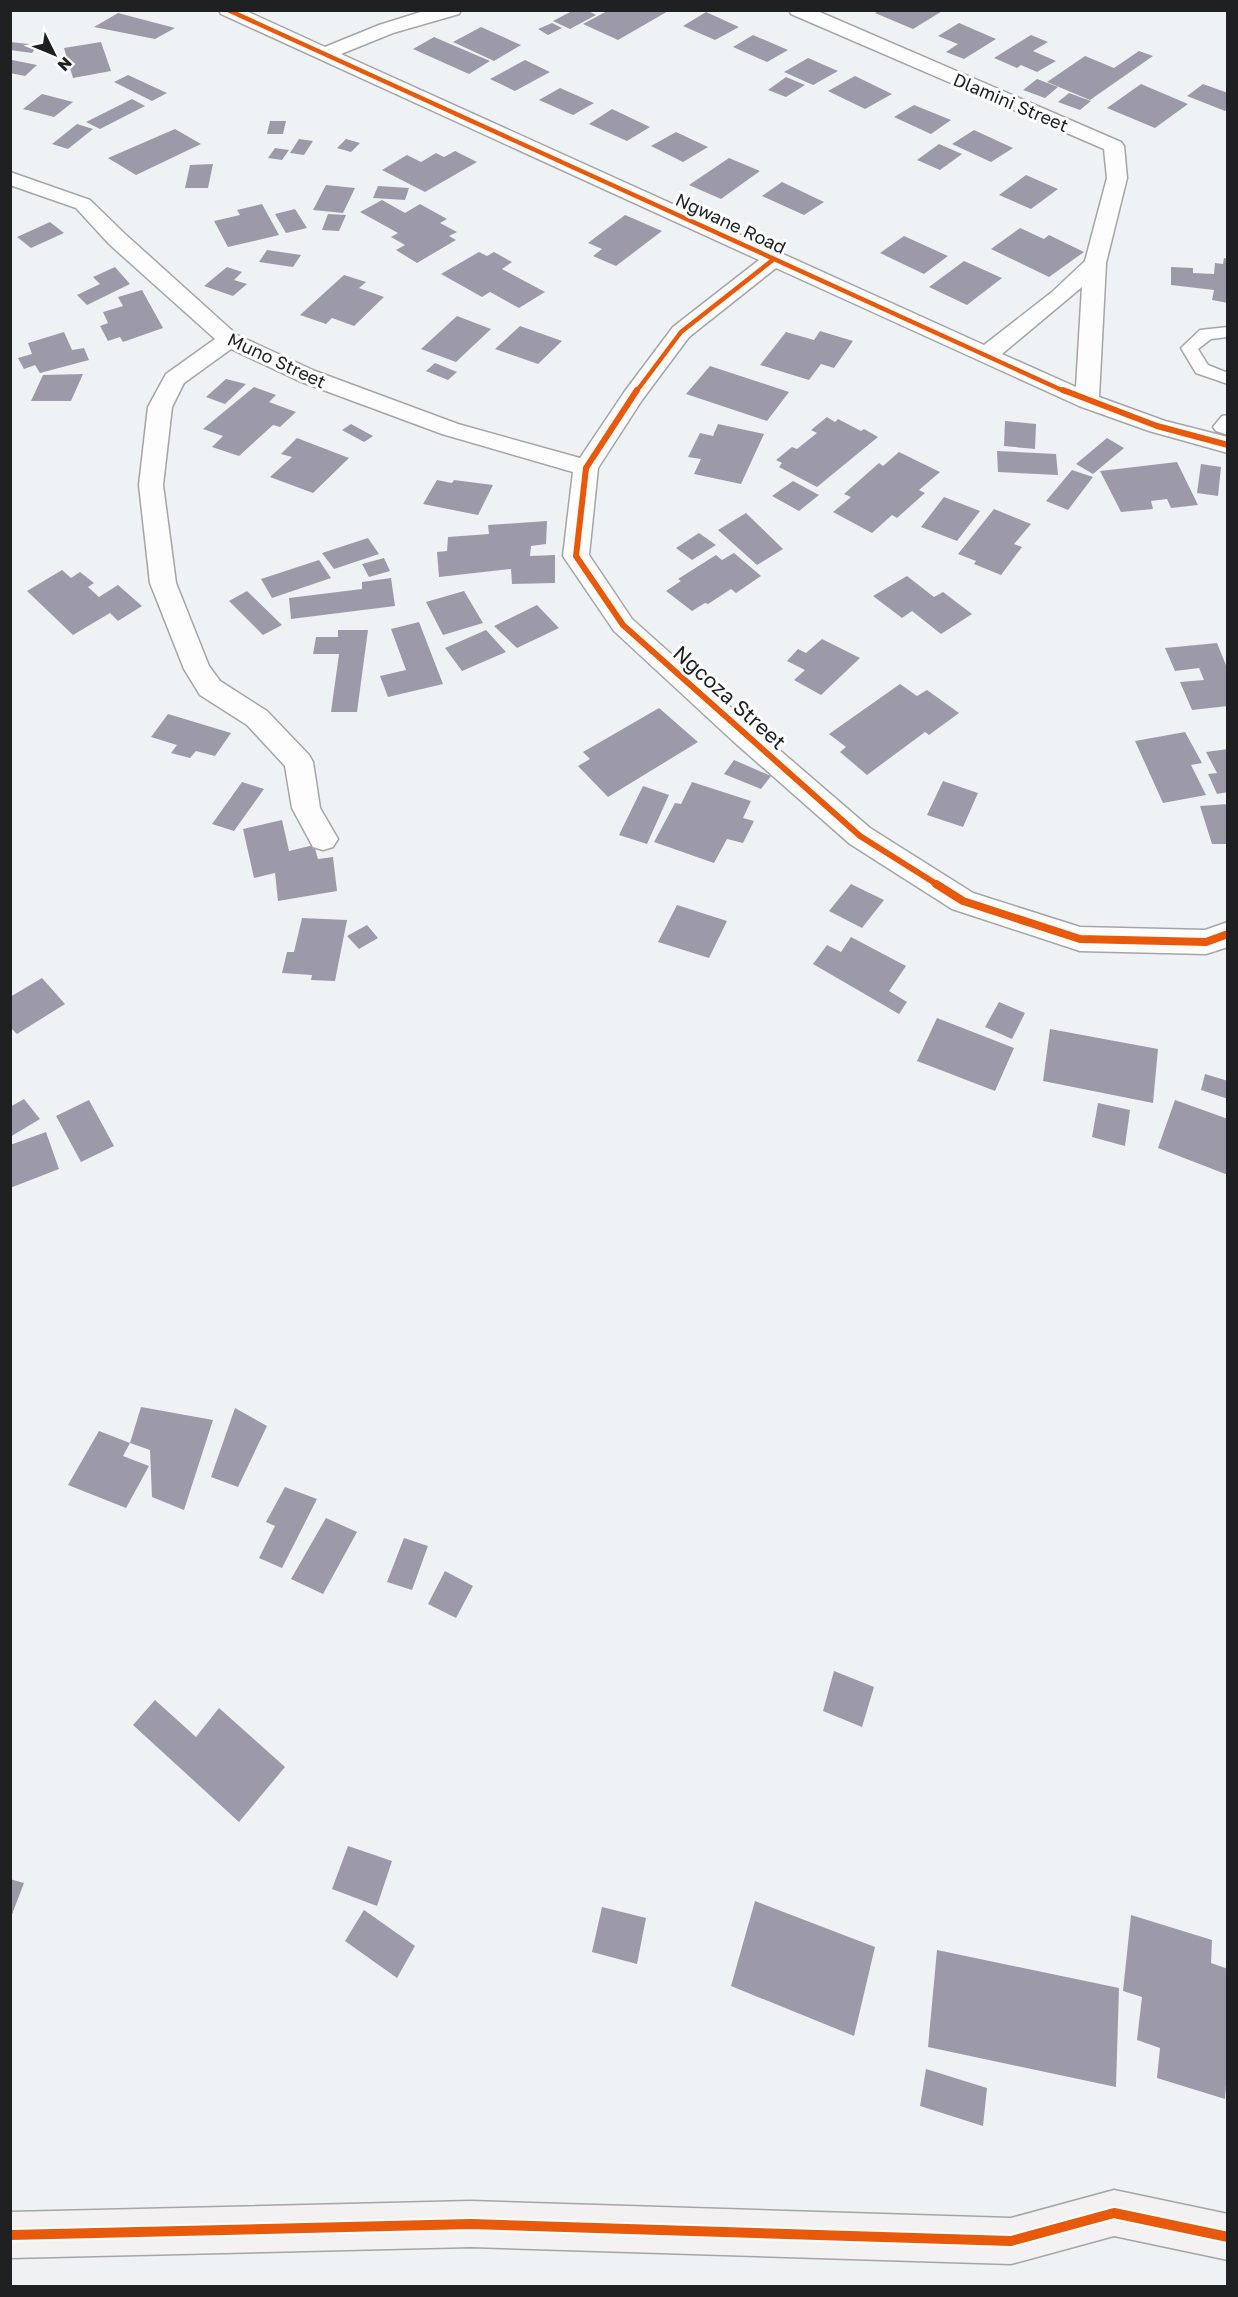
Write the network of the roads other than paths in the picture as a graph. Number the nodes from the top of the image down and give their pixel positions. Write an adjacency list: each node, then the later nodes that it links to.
1 (228, 10): 4 (street, Ngwane Road)
2 (452, 10): 4 (street)
3 (798, 10): 7 (street, Dlamini Street)
4 (323, 55): 6 (street, Ngwane Road)
5 (10, 178): 9 (street, Muno Street)
6 (774, 260): 10 (street, Ngwane Road); 16 (street, Ngcoza Street)
7 (1095, 263): 10 (street); 12 (street, Dlamini Street)
8 (1227, 332): 11 (lane)
9 (229, 340): 16 (street, Muno Street); 17 (street)
10 (986, 354): 12 (street, Ngwane Road)
11 (1227, 379)
12 (1087, 401): 15 (street, Ngwane Road)
13 (1227, 420): 14 (lane)
14 (1227, 430)
15 (1227, 445)
16 (586, 468): 18 (street, Ngcoza Street)
17 (323, 840)
18 (1227, 934)
19 (10, 2235): 20 (street)
20 (1227, 2237)

